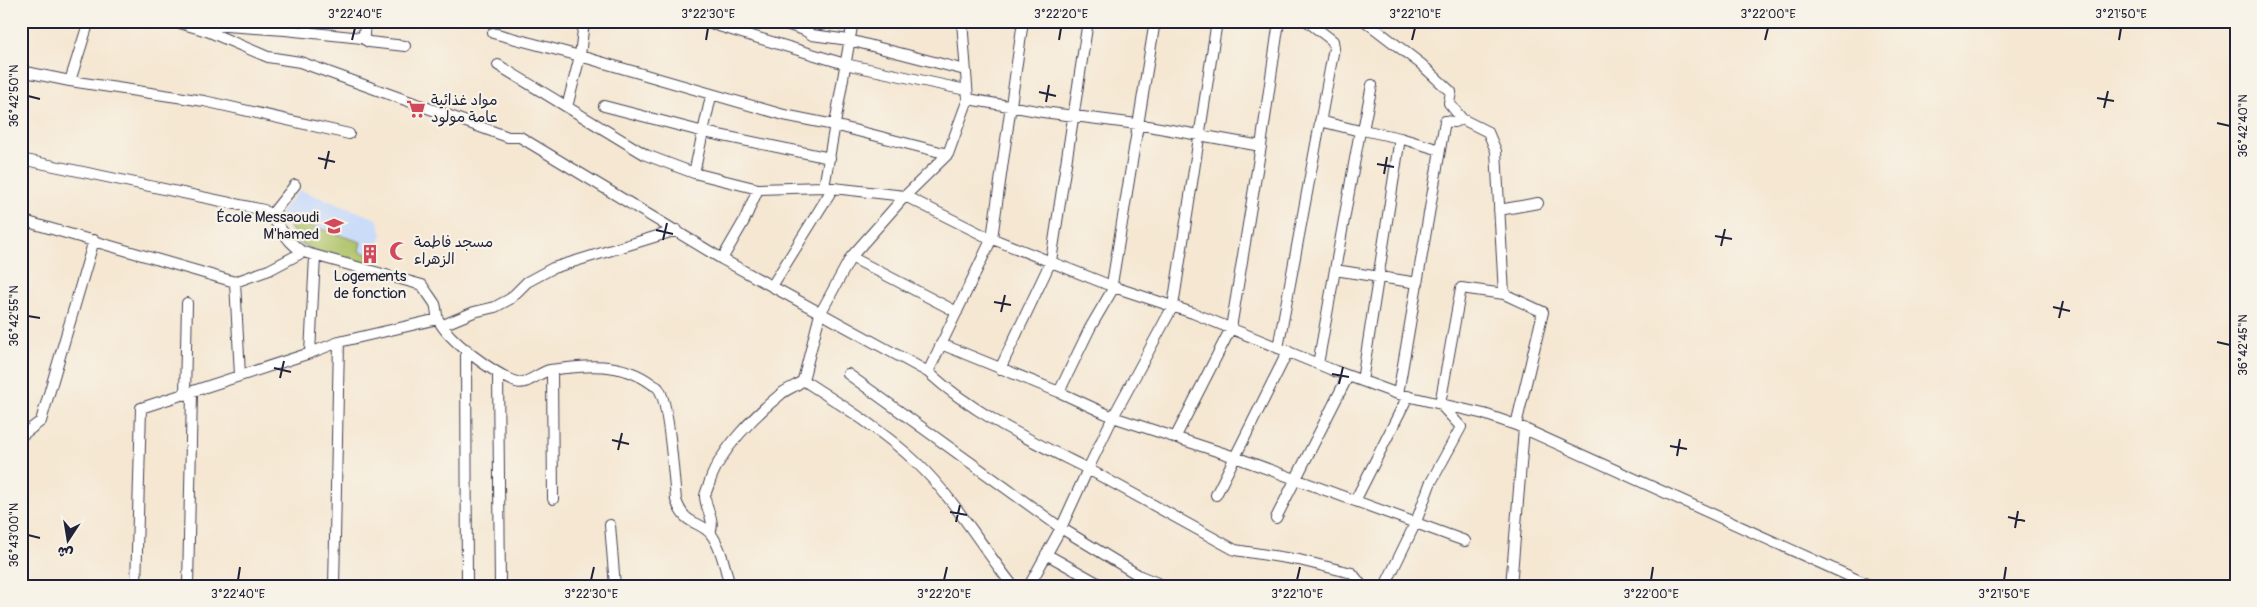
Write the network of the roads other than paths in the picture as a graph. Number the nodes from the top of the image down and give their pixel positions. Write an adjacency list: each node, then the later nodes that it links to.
1 (89, 21): 28 (street)
2 (307, 21): 18 (street)
3 (364, 21): 20 (street)
4 (584, 21): 23 (street)
5 (702, 21): 24 (street)
6 (777, 21): 21 (street)
7 (853, 21): 21 (street)
8 (962, 21): 26 (street)
9 (1023, 21): 34 (street)
10 (1088, 21): 35 (street)
11 (1155, 21): 38 (street)
12 (1217, 21): 43 (street)
13 (1279, 21): 45 (street)
14 (1307, 21): 37 (street)
15 (1365, 21): 36 (street)
16 (176, 22): 17 (street); 59 (street)
17 (258, 25): 18 (street)
18 (307, 32): 20 (street)
19 (492, 33): 23 (street)
20 (362, 38): 22 (street)
21 (849, 40): 24 (street); 26 (street)
22 (405, 46)
23 (580, 56): 31 (street); 33 (street)
24 (845, 64): 30 (street); 39 (street)
25 (498, 66): 33 (street)
26 (965, 70): 30 (street)
27 (21, 71): 28 (street)
28 (70, 80): 42 (street)
29 (1372, 85): 40 (street)
30 (967, 95): 34 (street); 47 (street)
31 (711, 96): 39 (street); 41 (street)
32 (604, 106): 41 (street)
33 (567, 107): 50 (street)
34 (1011, 108): 35 (street); 60 (street)
35 (1074, 115): 38 (street); 66 (street)
36 (1462, 119): 46 (street); 56 (street)
37 (1320, 121): 40 (street); 83 (street)
38 (1137, 124): 43 (street); 72 (street)
39 (834, 125): 47 (street); 48 (street)
40 (1362, 131): 44 (street); 67 (street)
41 (704, 132): 48 (street); 50 (street)
42 (349, 134)
43 (1200, 136): 45 (street); 75 (street)
44 (1400, 138): 46 (street); 68 (street)
45 (1262, 146): 79 (street)
46 (1440, 150): 70 (street)
47 (948, 154): 54 (street)
48 (830, 158): 52 (street)
49 (21, 159): 57 (street)
50 (694, 173): 53 (street)
51 (295, 185): 57 (street)
52 (829, 188): 53 (street); 54 (street); 71 (street)
53 (758, 189): 65 (street)
54 (904, 196): 60 (street); 64 (street)
55 (1538, 204): 56 (street)
56 (1499, 210): 73 (street)
57 (271, 215): 62 (street)
58 (21, 220): 61 (street)
59 (677, 230): 65 (street); 78 (street)
60 (992, 238): 66 (street); 76 (street)
61 (94, 240): 69 (street); 101 (street)
62 (302, 252): 63 (street); 69 (street)
63 (315, 257): 78 (street); 84 (street)
64 (851, 257): 76 (street); 77 (street)
65 (722, 259): 71 (street)
66 (1051, 261): 72 (street); 86 (street)
67 (1335, 270): 68 (street); 85 (street)
68 (1379, 277): 70 (street); 94 (street)
69 (235, 282): 91 (street)
70 (1418, 283): 97 (street)
71 (772, 286): 77 (street)
72 (1113, 286): 75 (street); 95 (street)
73 (1504, 294): 98 (street); 100 (street)
74 (187, 303): 96 (street)
75 (1174, 306): 79 (street); 99 (street)
76 (957, 312): 81 (street)
77 (820, 314): 88 (street); 93 (street)
78 (441, 322): 80 (street); 82 (street)
79 (1231, 328): 83 (street); 102 (street)
80 (339, 342): 84 (street); 118 (street)
81 (941, 344): 86 (street); 88 (street)
82 (466, 349): 89 (street); 119 (street)
83 (1283, 349): 85 (street); 103 (street)
84 (310, 354): 91 (street)
85 (1318, 364): 92 (street)
86 (1000, 369): 95 (street)
87 (552, 370): 89 (street); 107 (street); 113 (street)
88 (928, 372): 104 (street)
89 (498, 373): 120 (street)
90 (848, 374): 112 (street)
91 (240, 375): 96 (street)
92 (1348, 376): 94 (street); 105 (street)
93 (803, 380): 113 (street); 123 (street)
94 (1362, 381): 97 (street)
95 (1059, 392): 99 (street)
96 (189, 394): 116 (street); 117 (street)
97 (1403, 395): 98 (street); 108 (street)
98 (1440, 404): 100 (street); 110 (street)
99 (1113, 417): 102 (street); 104 (street)
100 (1520, 427): 129 (street); 130 (street)
101 (21, 436)
102 (1175, 438): 103 (street)
103 (1235, 457): 105 (street); 106 (street)
104 (1088, 469): 112 (street); 127 (street)
105 (1295, 480): 108 (street); 109 (street)
106 (1216, 495)
107 (553, 499)
108 (1355, 501): 110 (street)
109 (1276, 518)
110 (1416, 522): 114 (street); 128 (street)
111 (610, 525): 121 (street)
112 (1062, 528): 115 (street); 126 (street)
113 (710, 533): 122 (street)
114 (1465, 541)
115 (1046, 554): 124 (street); 125 (street)
116 (136, 586)
117 (188, 586)
118 (334, 586)
119 (466, 586)
120 (500, 586)
121 (615, 586)
122 (730, 586)
123 (1013, 586)
124 (1029, 586)
125 (1103, 586)
126 (1165, 586)
127 (1362, 586)
128 (1385, 586)
129 (1511, 586)
130 (1871, 586)

